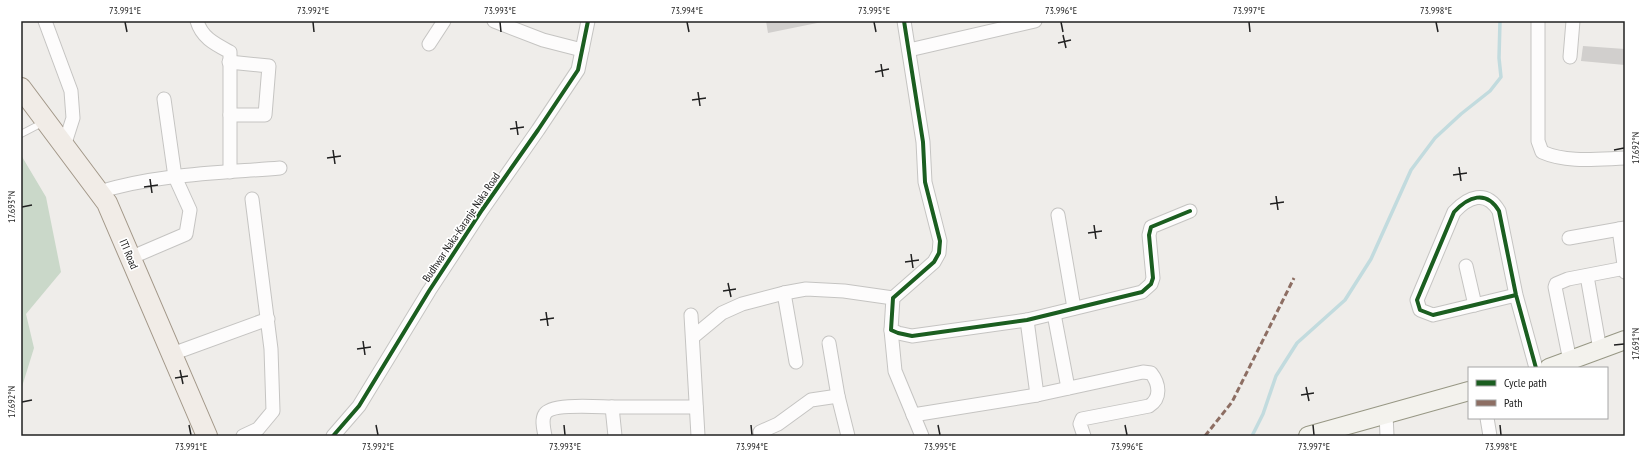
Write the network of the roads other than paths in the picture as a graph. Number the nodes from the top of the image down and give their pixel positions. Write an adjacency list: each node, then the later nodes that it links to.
1 (45, 21): 20 (street)
2 (198, 21): 14 (street)
3 (444, 21): 10 (street)
4 (494, 21): 11 (street)
5 (588, 21): 11 (street, Budhwar Naka-Karanje Naka Road)
6 (904, 21): 12 (street)
7 (1035, 21): 12 (street)
8 (1538, 21): 21 (street)
9 (1574, 21): 13 (street)
10 (429, 44)
11 (582, 50): 67 (street, Budhwar Naka-Karanje Naka Road)
12 (909, 50): 38 (street)
13 (1570, 57)
14 (230, 62): 17 (street); 17 (street)
15 (21, 88): 18 (main road, ITI Road)
16 (164, 99): 24 (street)
17 (230, 115): 23 (street)
18 (45, 121): 19 (lane); 20 (main road, ITI Road)
19 (21, 134)
20 (66, 148): 25 (main road, ITI Road)
21 (1625, 158)
22 (280, 168): 23 (street)
23 (230, 172): 24 (street)
24 (175, 177): 25 (street); 31 (street)
25 (95, 187): 31 (main road, ITI Road)
26 (252, 199): 43 (street)
27 (1190, 211): 40 (street)
28 (1058, 215): 40 (street)
29 (1622, 229): 30 (street); 33 (street)
30 (1569, 238)
31 (130, 258): 50 (main road, ITI Road)
32 (1466, 266): 39 (street)
33 (1624, 268): 34 (street); 35 (street)
34 (1625, 272)
35 (1587, 276): 49 (street); 51 (street)
36 (784, 293): 38 (street); 46 (street); 52 (street)
37 (1516, 295): 39 (street); 39 (street); 53 (street)
38 (893, 298): 45 (street)
39 (1475, 305)
40 (1074, 308): 41 (street)
41 (1054, 314): 44 (street); 55 (street)
42 (692, 315): 46 (street)
43 (268, 319): 50 (street); 66 (street)
44 (1027, 320): 45 (street); 57 (street)
45 (891, 330): 62 (street)
46 (692, 337): 60 (street)
47 (1625, 341): 49 (main road)
48 (829, 343): 58 (street)
49 (1600, 350): 51 (main road)
50 (172, 354): 65 (main road, ITI Road)
51 (1570, 360): 54 (main road)
52 (796, 362)
53 (1536, 367)
54 (1552, 367)
55 (1068, 388): 57 (street); 73 (street)
56 (1468, 391): 61 (main road)
57 (1037, 395): 62 (street)
58 (838, 396): 64 (street); 71 (street)
59 (612, 407): 60 (street); 68 (street); 69 (street)
60 (696, 407): 70 (street)
61 (1386, 414): 74 (main road); 75 (street)
62 (913, 415): 72 (street)
63 (1487, 419): 76 (street)
64 (760, 432)
65 (207, 436)
66 (244, 436)
67 (333, 436)
68 (545, 436)
69 (615, 436)
70 (698, 436)
71 (848, 436)
72 (922, 436)
73 (1084, 436)
74 (1308, 436)
75 (1387, 436)
76 (1490, 436)

